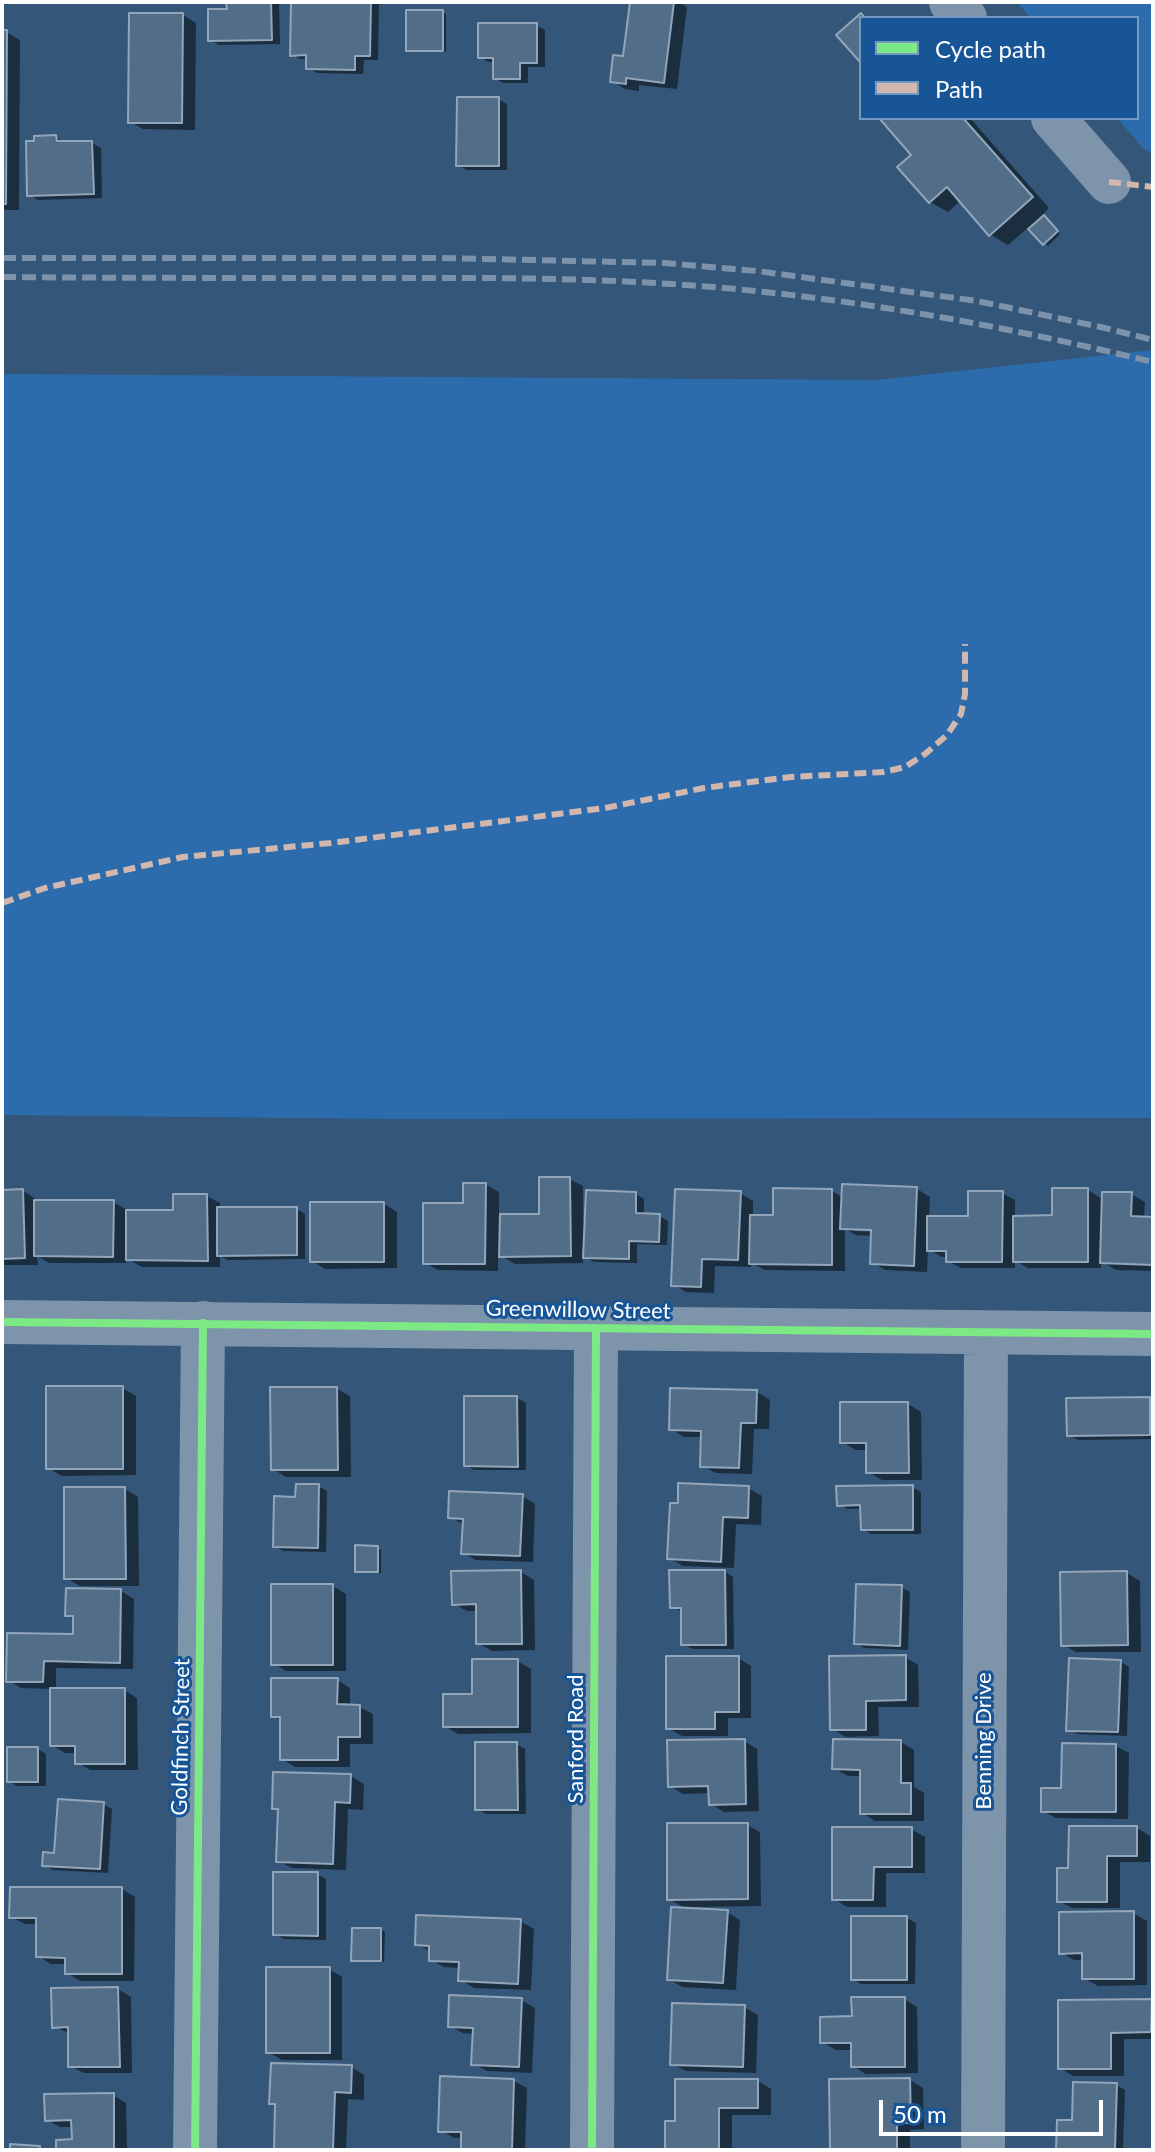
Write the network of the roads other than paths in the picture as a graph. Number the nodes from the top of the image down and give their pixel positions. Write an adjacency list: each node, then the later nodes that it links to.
1 (1055, 120): 2 (street)
2 (1109, 182)
3 (2, 1322): 4 (street, Greenwillow Street)
4 (203, 1323): 5 (street, Greenwillow Street); 8 (street, Goldfinch Street)
5 (596, 1328): 6 (street, Greenwillow Street); 9 (street, Sanford Road)
6 (986, 1333): 7 (street, Greenwillow Street); 10 (street, Benning Drive)
7 (1153, 1334)
8 (195, 2150)
9 (592, 2150)
10 (983, 2150)

